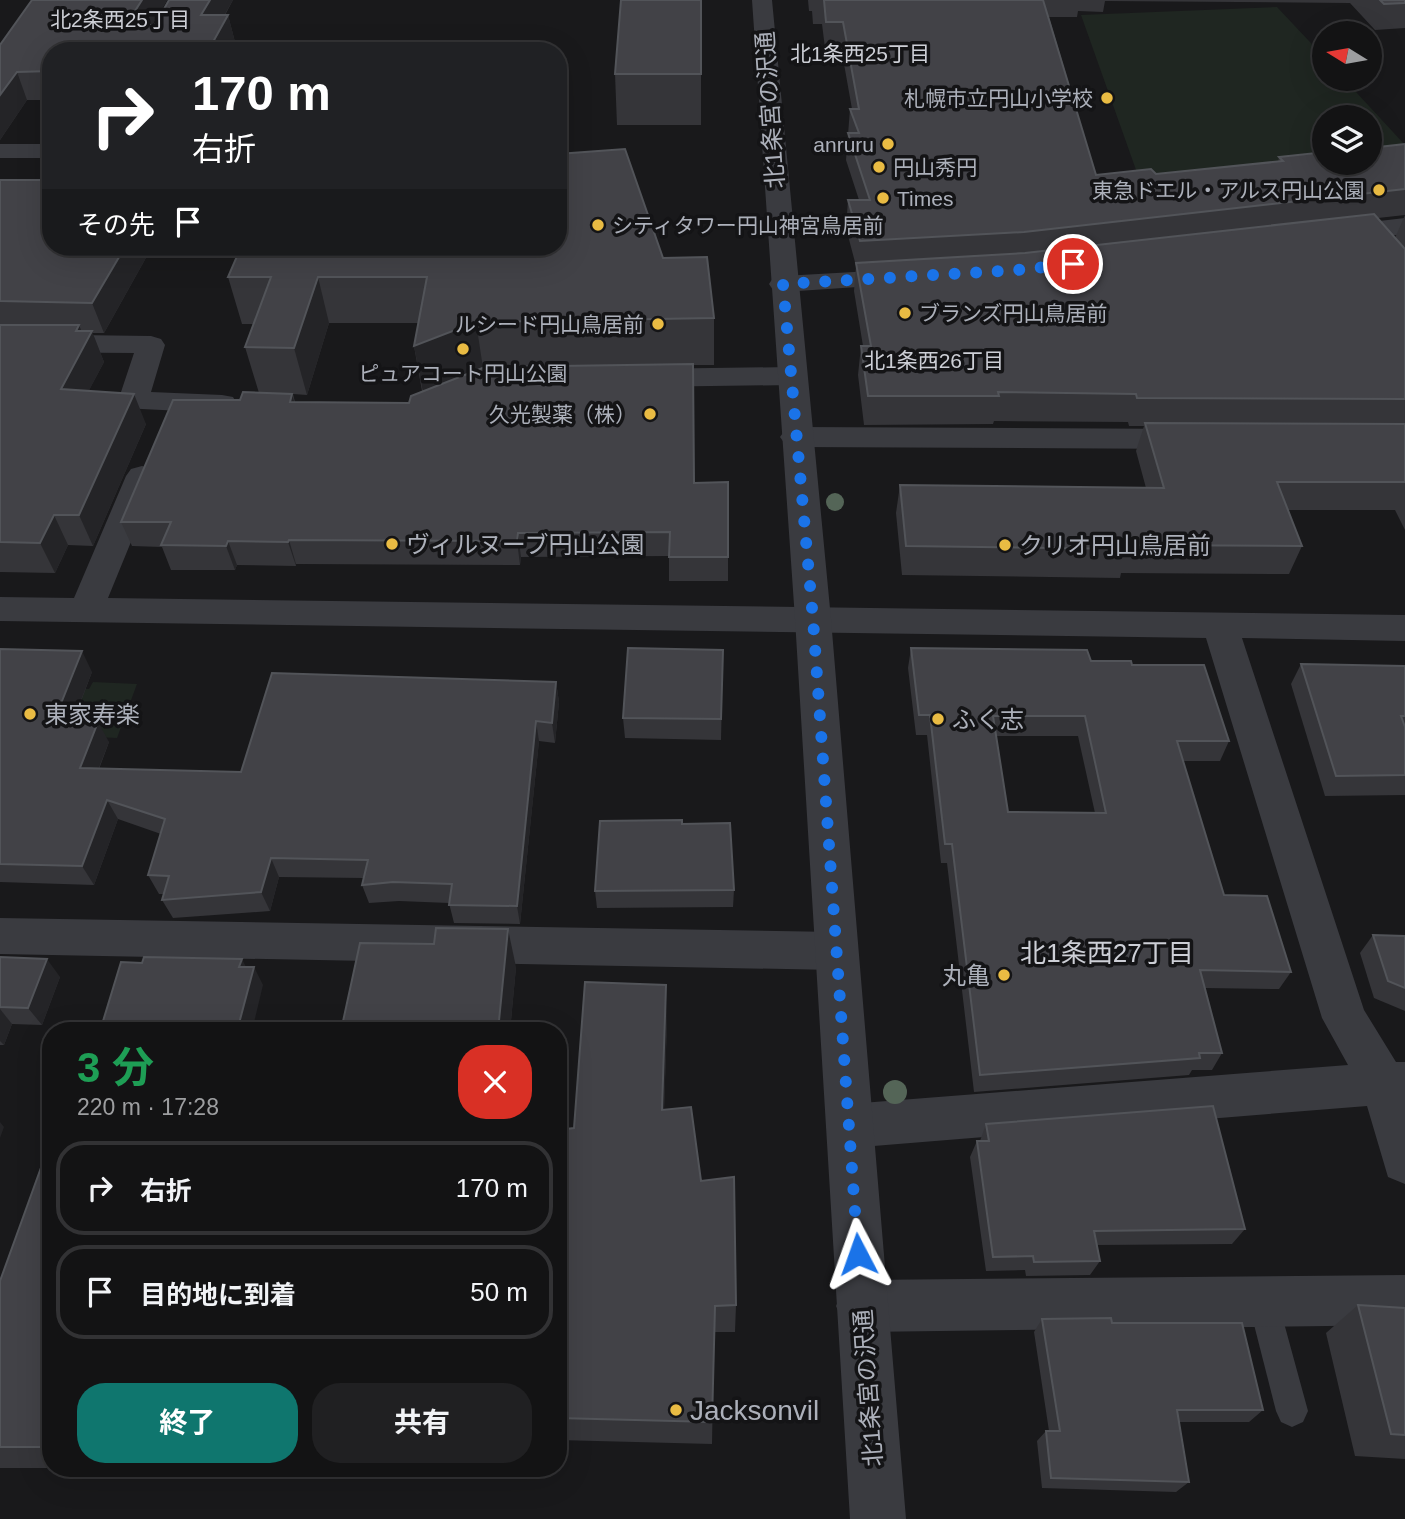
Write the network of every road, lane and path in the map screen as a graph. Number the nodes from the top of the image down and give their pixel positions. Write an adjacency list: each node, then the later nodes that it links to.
1 (762, 0): 7 (street, 北1条宮の沢通)
2 (0, 151): 3 (street)
3 (42, 151)
4 (1405, 226): 5 (street)
5 (1317, 236)
6 (938, 275): 7 (street)
7 (783, 284): 9 (street, 北1条宮の沢通)
8 (0, 343): 12 (street)
9 (791, 376): 10 (street); 13 (street, 北1条宮の沢通)
10 (617, 378)
11 (253, 405): 12 (street)
12 (163, 427): 16 (street)
13 (796, 437): 14 (street); 17 (street, 北1条宮の沢通)
14 (1225, 439)
15 (0, 609): 16 (street)
16 (86, 610): 17 (street)
17 (813, 619): 18 (street); 21 (street, 北1条宮の沢通)
18 (1220, 625): 19 (street); 22 (street)
19 (1405, 628)
20 (0, 936): 21 (street)
21 (835, 951): 23 (street, 北1条宮の沢通)
22 (1395, 1083): 23 (street); 24 (street)
23 (849, 1126): 27 (street, 北1条宮の沢通)
24 (1405, 1161)
25 (1405, 1300): 26 (street)
26 (1263, 1301): 27 (street); 28 (lane)
27 (862, 1306): 29 (street, 北1条宮の沢通)
28 (1292, 1411)
29 (877, 1519)

